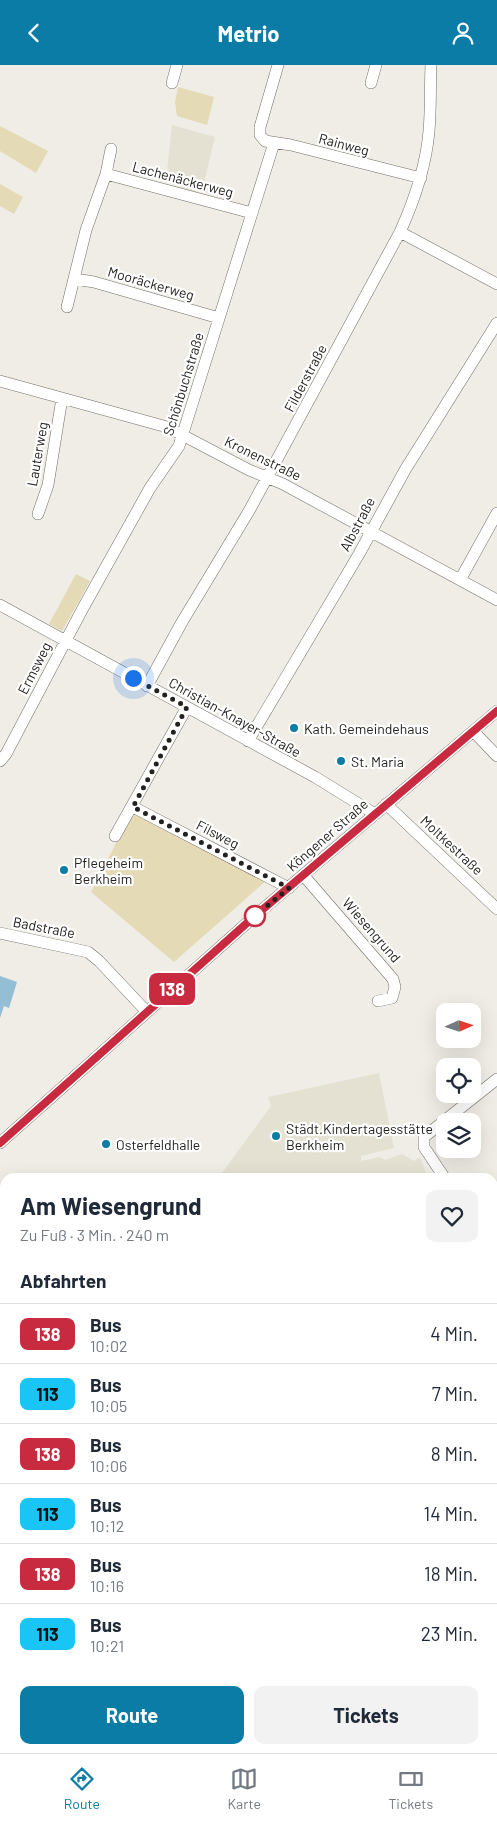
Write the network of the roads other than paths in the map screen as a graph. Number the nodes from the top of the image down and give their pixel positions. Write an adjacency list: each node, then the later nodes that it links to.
1 (177, 65): 5 (street)
2 (278, 65): 7 (street, Rainweg)
3 (376, 65): 6 (street)
4 (431, 65): 10 (street, Filderstraße)
5 (172, 83)
6 (371, 83)
7 (274, 143): 10 (street, Rainweg); 11 (street, Schönbuchstraße)
8 (111, 149): 9 (street)
9 (106, 174): 11 (street, Lachenäckerweg); 13 (street)
10 (421, 179): 12 (street, Filderstraße)
11 (252, 213): 16 (street, Schönbuchstraße)
12 (400, 232): 14 (street); 21 (street, Filderstraße)
13 (75, 279): 15 (street); 16 (street, Mooräckerweg)
14 (497, 284)
15 (67, 307)
16 (219, 317): 20 (street, Schönbuchstraße)
17 (497, 323): 24 (street, Albstraße)
18 (0, 381): 19 (street, Kronenstraße)
19 (62, 398): 20 (street, Kronenstraße); 23 (street, Lauterweg)
20 (183, 435): 21 (street, Kronenstraße); 28 (street, Schönbuchstraße)
21 (268, 478): 24 (street, Kronenstraße); 29 (street, Filderstraße)
22 (497, 513): 25 (street)
23 (38, 514)
24 (370, 532): 25 (street, Kronenstraße); 33 (street, Albstraße)
25 (460, 580): 26 (street, Kronenstraße)
26 (497, 600)
27 (0, 605): 28 (street, Christian-Knayer-Straße)
28 (65, 641): 29 (street, Christian-Knayer-Straße); 35 (street, Ermsweg)
29 (147, 686): 30 (street, Christian-Knayer-Straße)
30 (187, 707): 33 (street, Christian-Knayer-Straße); 37 (street)
31 (497, 711): 32 (street, Köngener Straße)
32 (473, 731): 34 (street); 36 (street, Köngener Straße)
33 (248, 741): 38 (street, Christian-Knayer-Straße)
34 (497, 756)
35 (0, 761)
36 (386, 804): 38 (street, Köngener Straße); 42 (street, Moltkestraße)
37 (133, 807): 39 (street); 41 (street, Filsweg)
38 (375, 813): 40 (street, Köngener Straße)
39 (115, 837)
40 (304, 876): 41 (street, Köngener Straße); 44 (street, Wiesengrund)
41 (289, 888): 45 (street, Köngener Straße)
42 (497, 909)
43 (0, 933): 45 (street, Badstraße)
44 (378, 1001)
45 (147, 1012): 47 (street, Köngener Straße)
46 (497, 1079): 48 (street)
47 (0, 1143)
48 (441, 1173)

